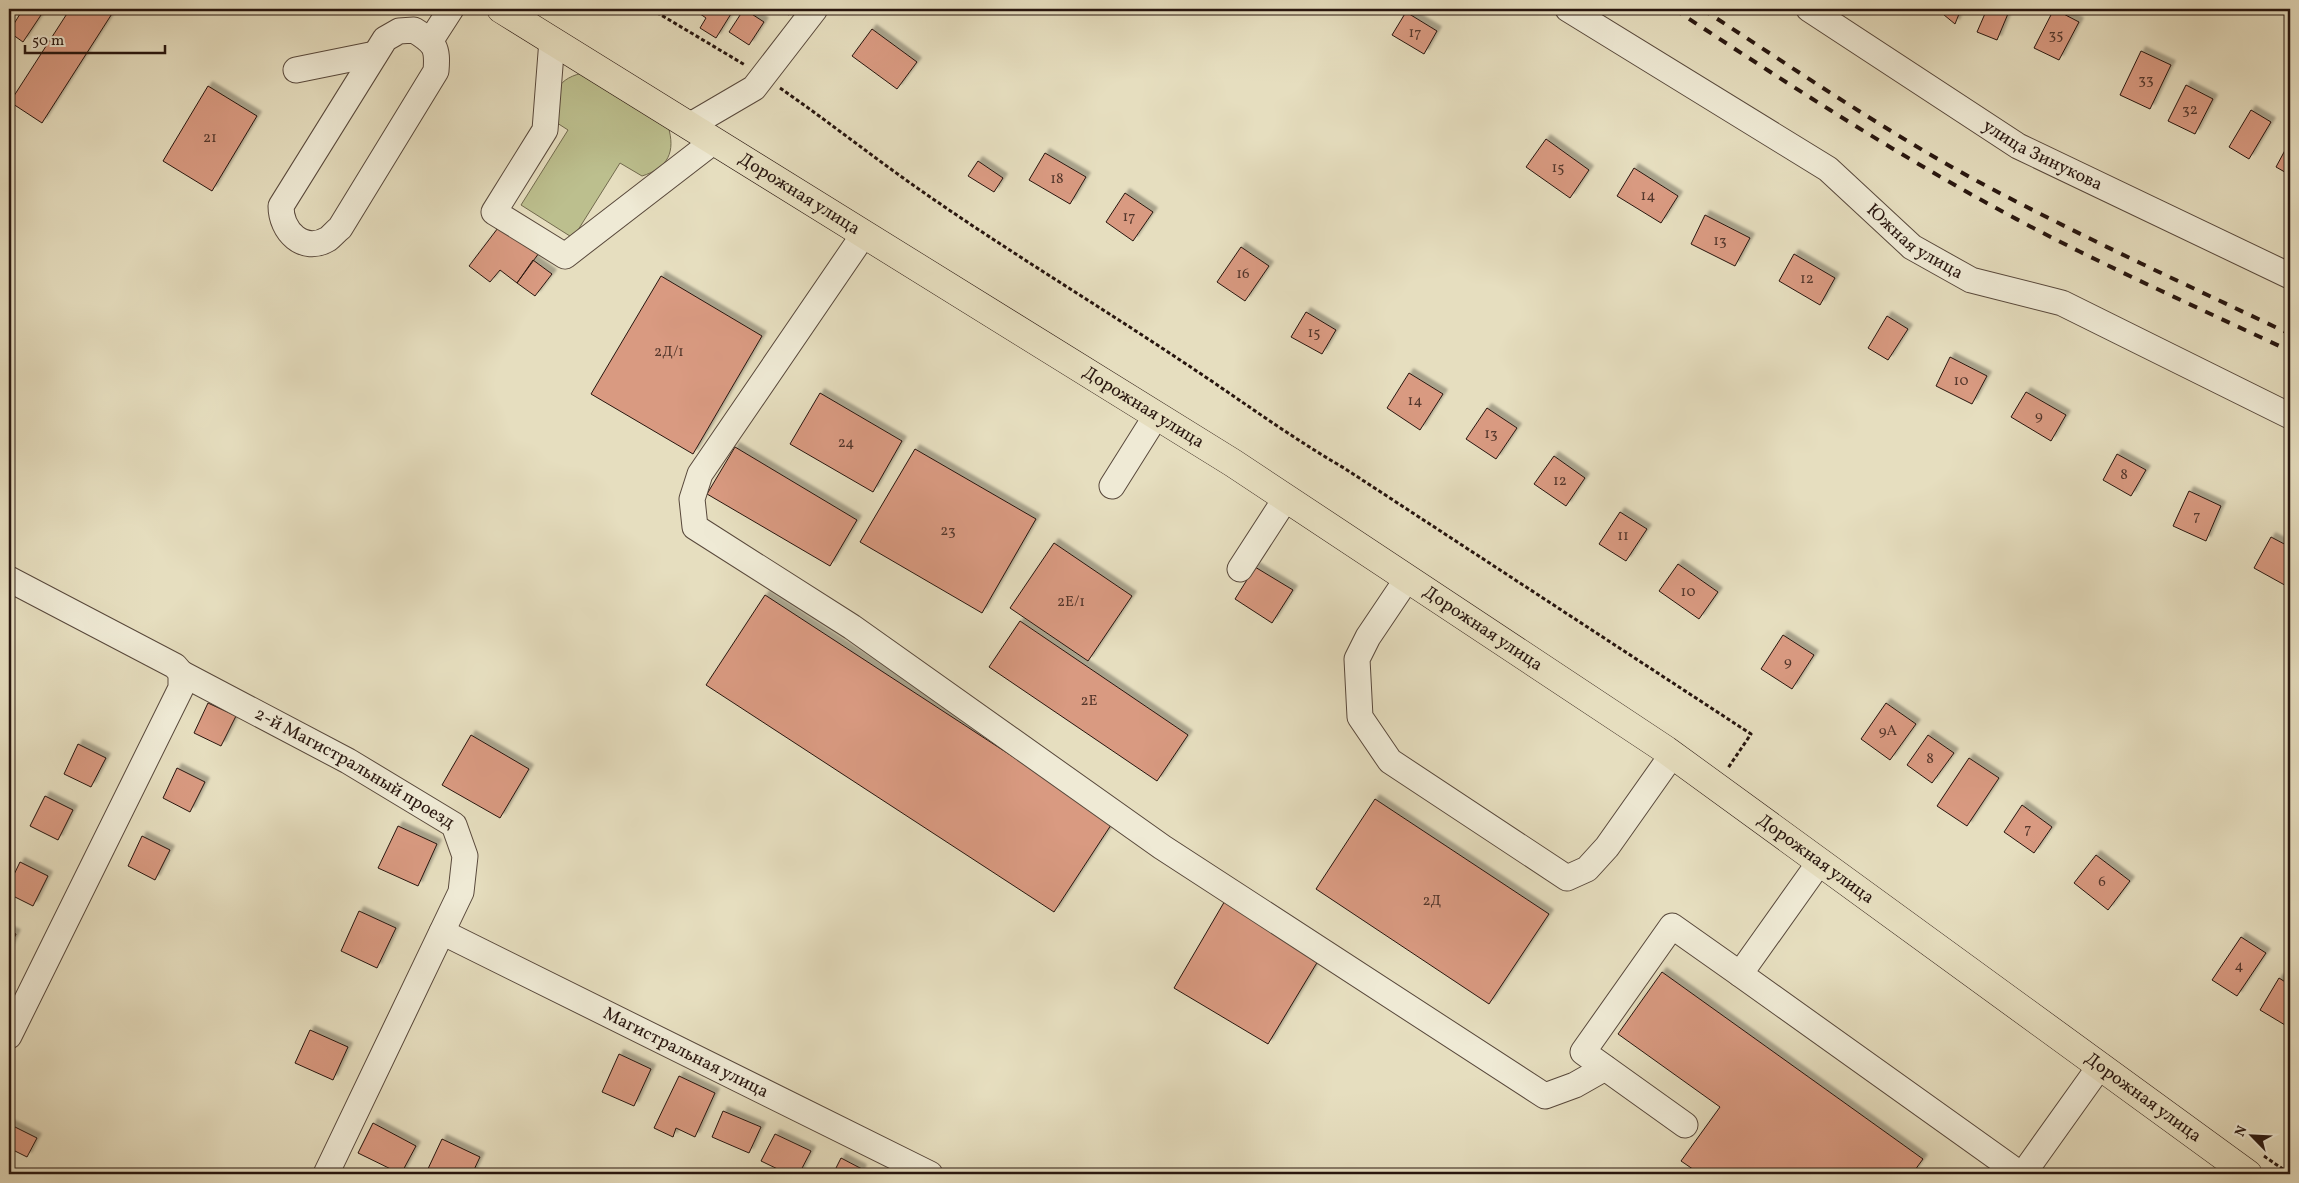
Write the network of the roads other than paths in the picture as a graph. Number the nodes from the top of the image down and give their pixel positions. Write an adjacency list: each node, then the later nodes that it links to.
1 (451, 9): 6 (street)
2 (501, 9): 7 (main road, Дорожная улица)
3 (815, 9): 10 (street)
4 (1568, 9): 15 (street, Южная улица)
5 (1809, 9): 13 (street, улица Зинукова)
6 (431, 40): 8 (street); 8 (street)
7 (552, 40): 10 (main road, Дорожная улица); 11 (street)
8 (375, 54): 9 (street)
9 (296, 70)
10 (689, 126): 11 (main road, Дорожная улица)
11 (714, 141): 12 (main road, Дорожная улица)
12 (864, 234): 14 (main road, Дорожная улица); 28 (street)
13 (2290, 276)
14 (1156, 416): 16 (street); 17 (main road, Дорожная улица)
15 (2290, 416)
16 (1112, 486)
17 (1286, 498): 18 (street); 19 (main road, Дорожная улица)
18 (1240, 569)
19 (1407, 578): 22 (main road, Дорожная улица); 22 (street)
20 (9, 579): 21 (street, 2-й Магистральный проезд)
21 (181, 673): 24 (street, 2-й Магистральный проезд); 26 (street)
22 (1672, 755): 23 (main road, Дорожная улица)
23 (1819, 862): 25 (street); 27 (main road, Дорожная улица)
24 (442, 932): 30 (street, 2-й Магистральный проезд); 31 (street, Магистральная улица)
25 (1740, 974): 28 (street); 32 (street)
26 (9, 1036)
27 (2100, 1066): 32 (street); 33 (main road, Дорожная улица)
28 (1605, 1068): 29 (street)
29 (1685, 1125)
30 (326, 1174)
31 (930, 1174)
32 (2022, 1174)
33 (2248, 1174)

